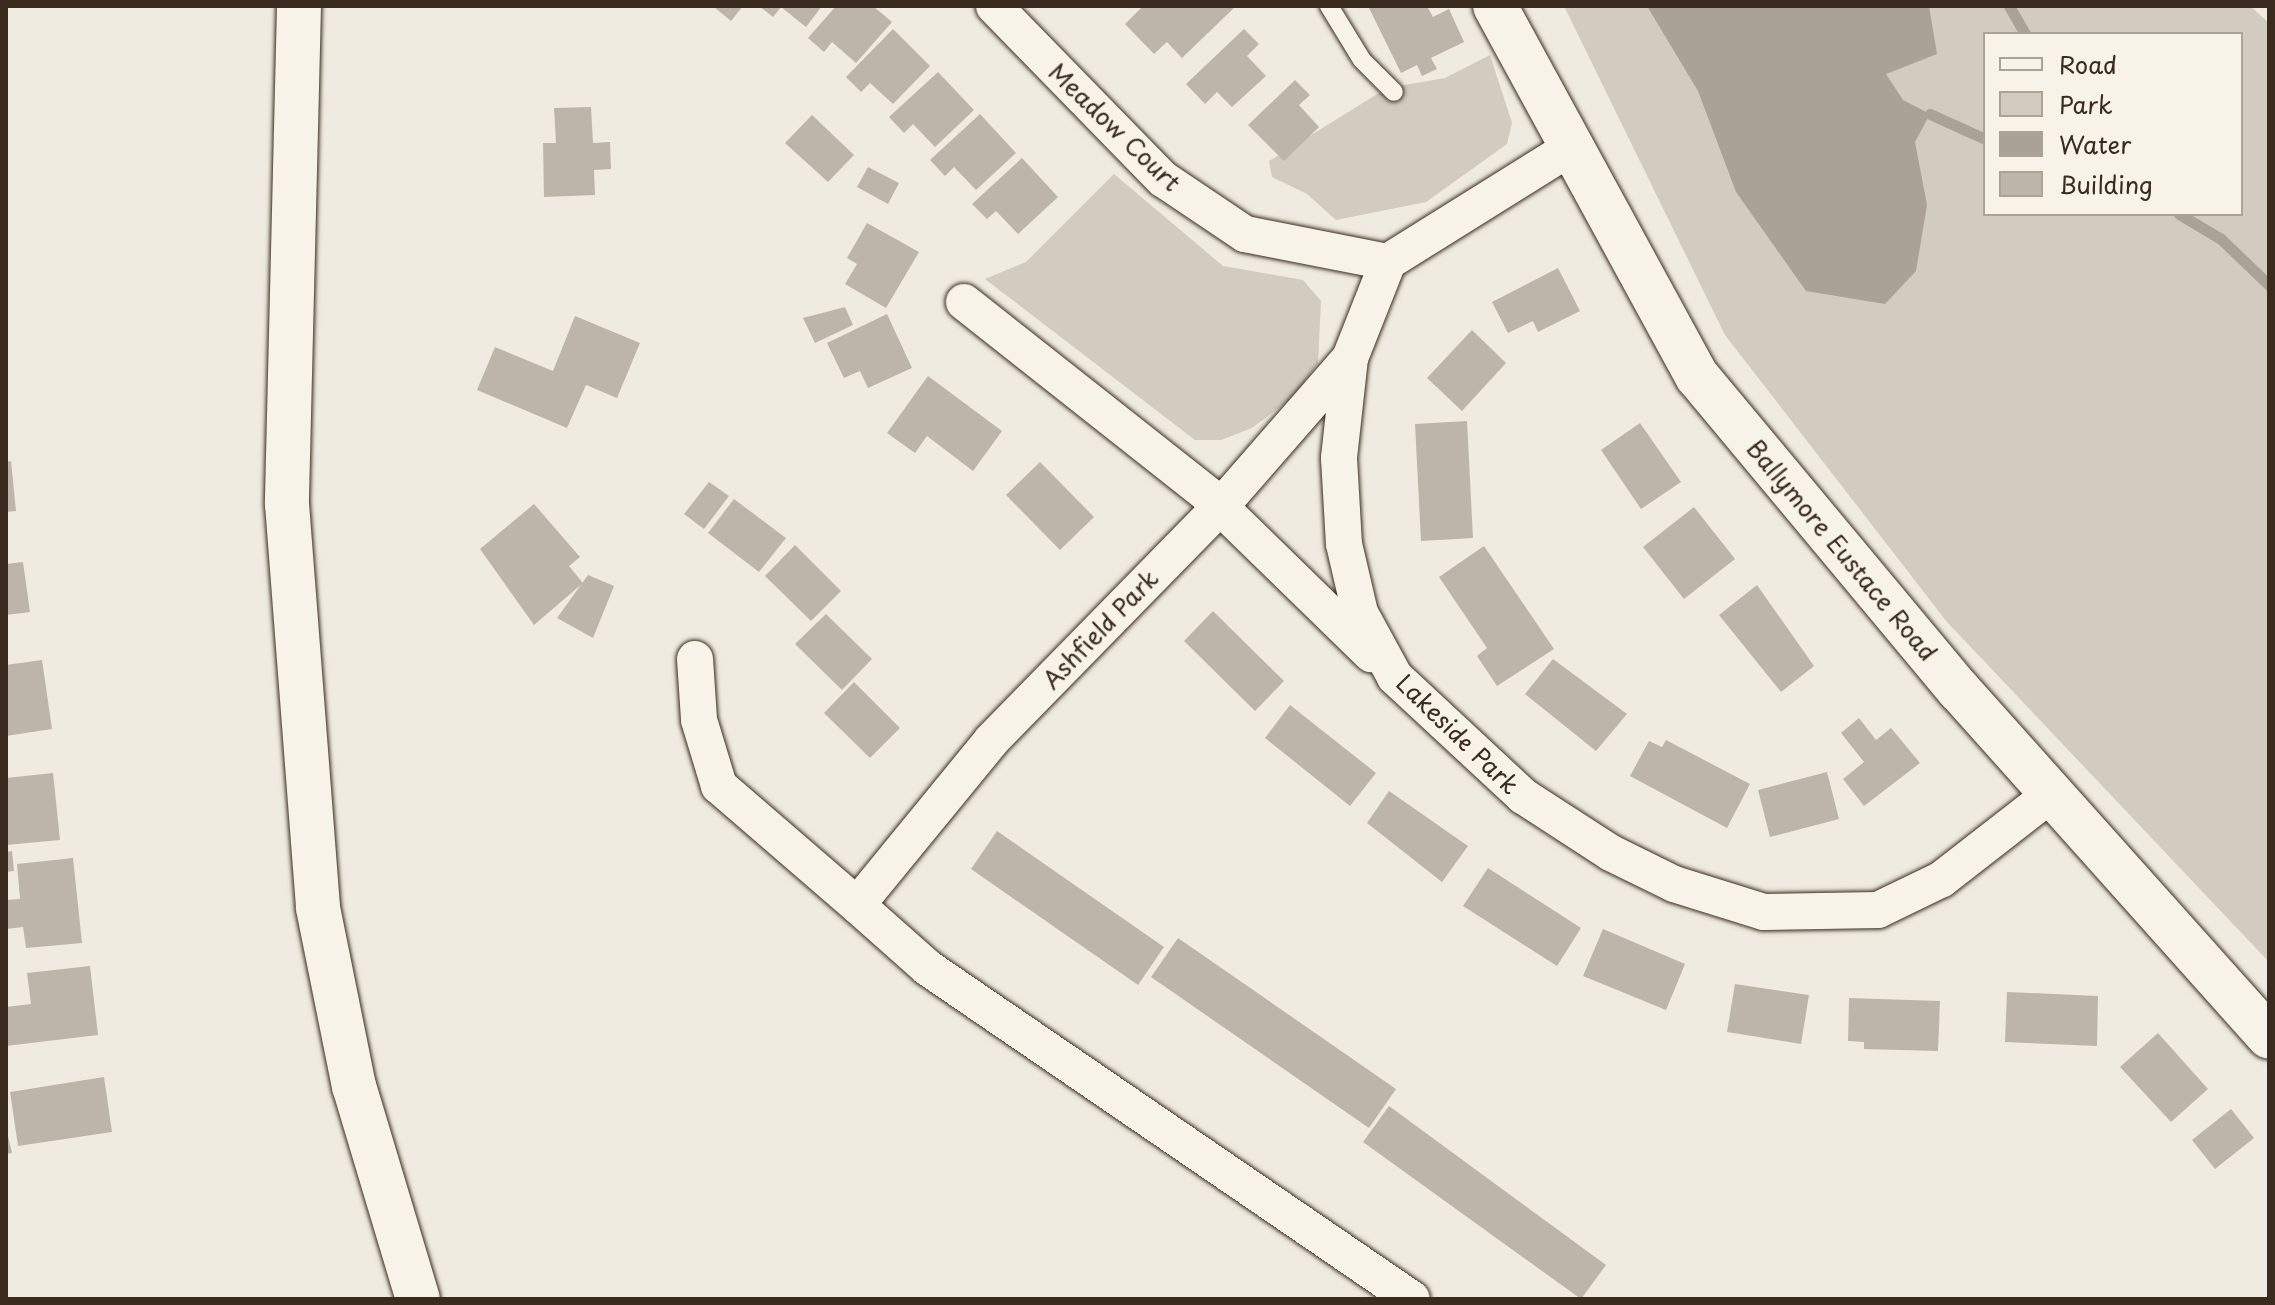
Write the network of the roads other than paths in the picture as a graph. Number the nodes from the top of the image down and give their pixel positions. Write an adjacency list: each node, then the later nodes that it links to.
1 (299, 6): 18 (main road)
2 (994, 6): 7 (street, Meadow Court)
3 (1329, 6): 5 (lane)
4 (1495, 6): 6 (main road, Ballymore Eustace Road)
5 (1394, 92)
6 (1567, 150): 7 (street); 15 (main road, Ballymore Eustace Road)
7 (1388, 262): 9 (street, Lakeside Park)
8 (964, 302): 12 (street)
9 (1350, 358): 10 (street, Ashfield Park); 11 (street, Lakeside Park)
10 (1270, 451): 11 (street); 12 (street, Ashfield Park)
11 (1339, 462): 14 (street, Lakeside Park)
12 (1219, 508): 14 (street); 16 (street, Ashfield Park)
13 (695, 659): 16 (street)
14 (1395, 677): 15 (street, Lakeside Park)
15 (2050, 795): 17 (main road, Ballymore Eustace Road)
16 (857, 905): 20 (street)
17 (2269, 1037)
18 (415, 1283): 19 (main road)
19 (441, 1299)
20 (1412, 1299)

